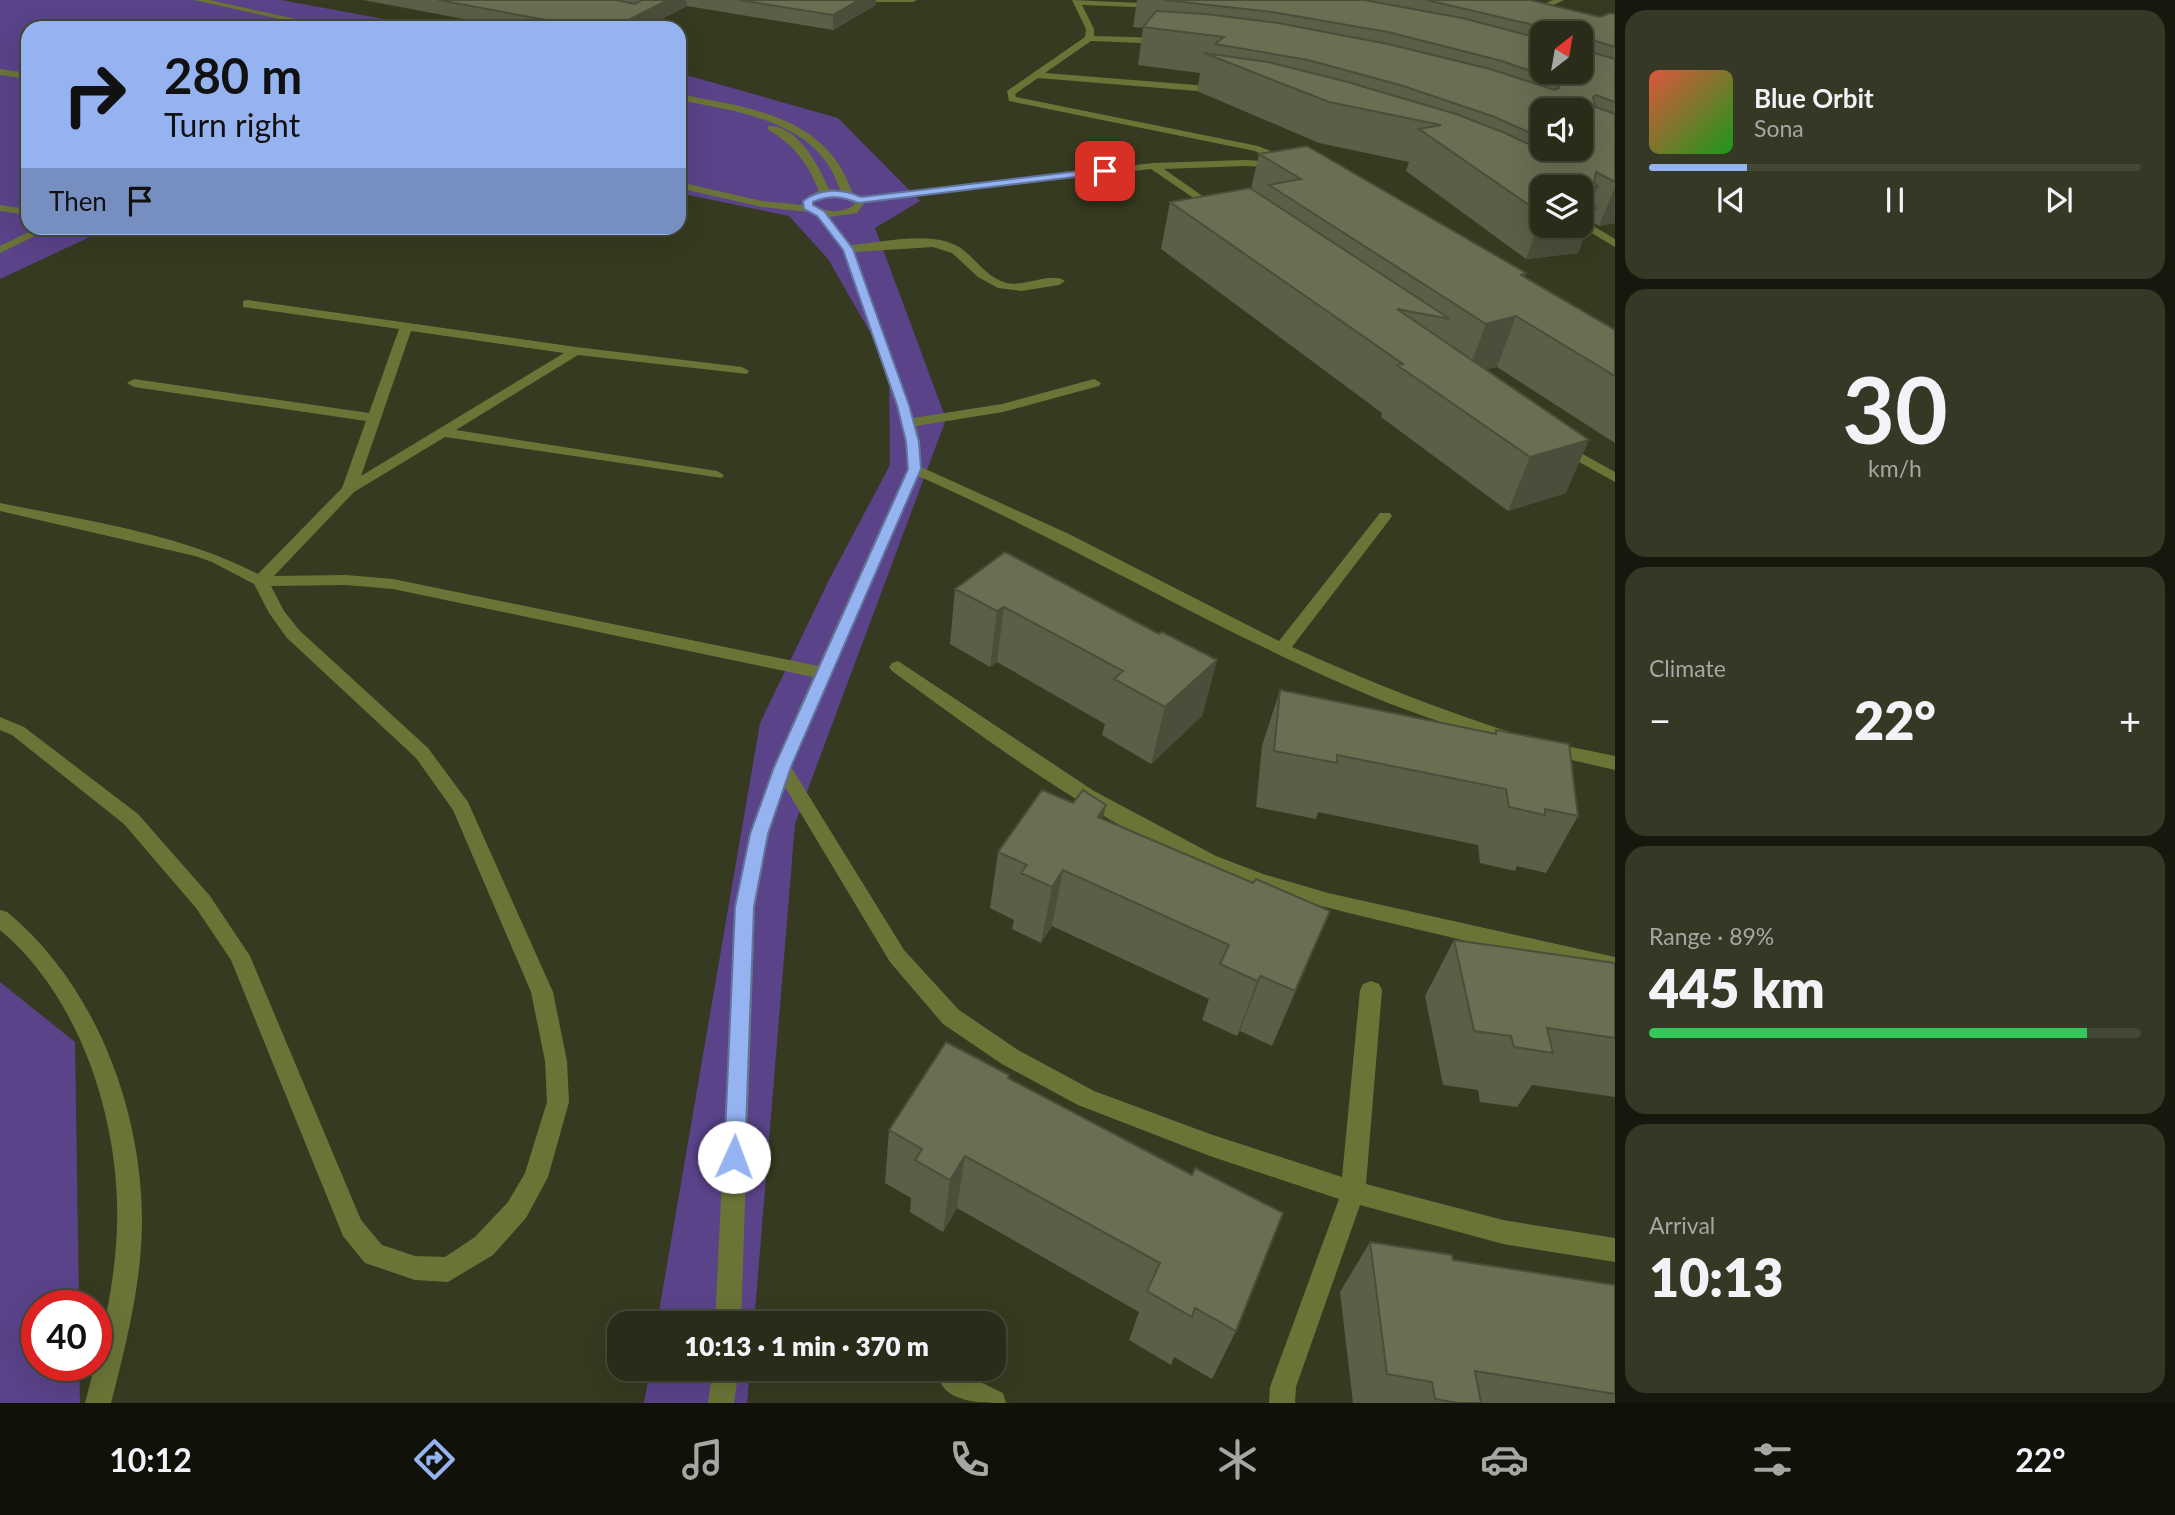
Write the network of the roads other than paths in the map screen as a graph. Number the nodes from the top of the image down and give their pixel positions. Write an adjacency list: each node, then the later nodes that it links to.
1 (198, 0): 10 (street)
2 (866, 0): 3 (street)
3 (914, 0)
4 (1560, 0): 8 (street)
5 (1076, 1): 6 (street); 11 (street)
6 (1172, 7)
7 (1514, 11): 8 (street)
8 (1527, 14): 9 (street)
9 (1540, 17)
10 (299, 21)
11 (1089, 38): 12 (street); 15 (street)
12 (1175, 42)
13 (0, 72): 14 (street)
14 (21, 75)
15 (1037, 75): 16 (street); 20 (street)
16 (1236, 93)
17 (686, 99): 24 (street)
18 (686, 106): 23 (street)
19 (1153, 166): 20 (street); 25 (street); 30 (street)
20 (1286, 166): 21 (street)
21 (1298, 169)
22 (686, 186): 26 (street)
23 (825, 193): 24 (street); 26 (street)
24 (847, 194): 25 (street)
25 (859, 200): 29 (street)
26 (814, 207): 29 (street); 34 (street)
27 (0, 208): 28 (street)
28 (21, 211)
29 (847, 214): 34 (street)
30 (1230, 219)
31 (1593, 230): 33 (street)
32 (31, 235): 35 (street)
33 (1615, 244)
34 (847, 248): 36 (street); 44 (street)
35 (0, 250)
36 (1059, 281)
37 (247, 304): 38 (street)
38 (406, 328): 39 (street); 43 (street)
39 (576, 351): 40 (street); 45 (street)
40 (742, 371)
41 (134, 383): 43 (street)
42 (1094, 383): 44 (street)
43 (373, 418): 50 (street)
44 (908, 423): 47 (street)
45 (442, 432): 48 (street); 50 (street)
46 (1553, 442): 49 (street)
47 (915, 469): 54 (street); 56 (street)
48 (717, 475)
49 (1615, 478)
50 (349, 489): 53 (street)
51 (0, 507): 53 (street)
52 (1385, 516): 54 (street)
53 (260, 581): 56 (street); 57 (street)
54 (1282, 649): 58 (street)
55 (898, 667): 61 (street)
56 (823, 673): 59 (street)
57 (0, 723)
58 (1615, 763)
59 (782, 767): 63 (street); 65 (street)
60 (0, 918): 68 (street)
61 (1615, 965)
62 (1371, 990): 63 (street)
63 (1353, 1192): 64 (street); 71 (street)
64 (1615, 1250)
65 (728, 1311)
66 (724, 1381): 69 (street)
67 (953, 1382): 70 (street)
68 (98, 1403)
69 (721, 1403)
70 (993, 1403)
71 (1282, 1403)

